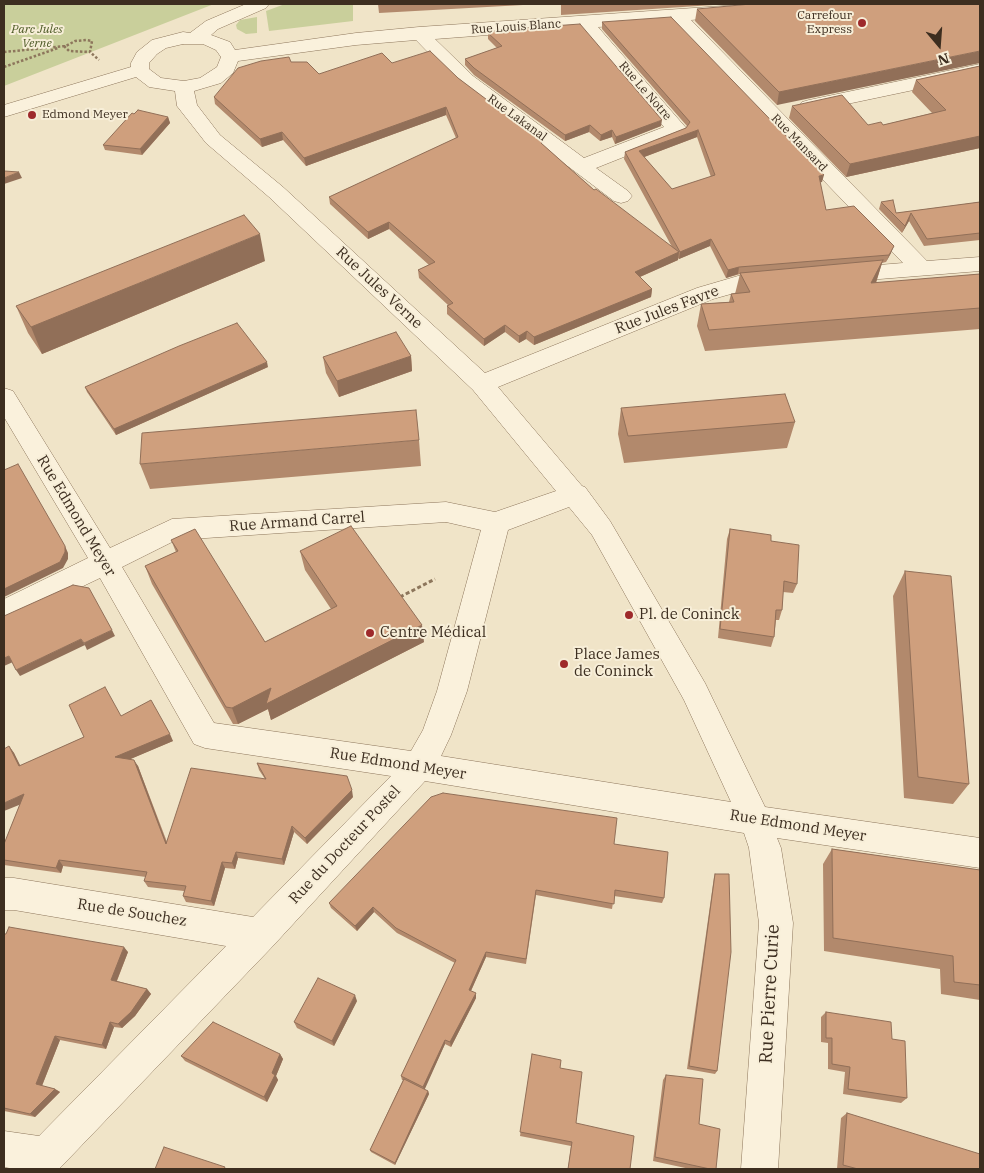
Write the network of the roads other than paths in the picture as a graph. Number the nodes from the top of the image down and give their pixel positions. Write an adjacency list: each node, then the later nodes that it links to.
1 (260, 4): 6 (street)
2 (803, 4): 3 (street, Rue Louis Blanc)
3 (676, 16): 4 (street, Rue Louis Blanc); 12 (street, Rue Mansard)
4 (584, 22): 5 (street, Rue Louis Blanc); 13 (street, Rue Le Notre)
5 (419, 33): 7 (street, Rue Louis Blanc); 13 (street, Rue Lakanal)
6 (195, 38): 7 (street); 8 (street)
7 (230, 57): 10 (street)
8 (140, 70): 10 (street); 11 (street)
9 (980, 70): 12 (street)
10 (184, 87): 19 (street, Rue Jules Verne)
11 (4, 111)
12 (771, 114): 16 (street, Rue Mansard)
13 (582, 166): 14 (street, Rue Lakanal)
14 (621, 196)
15 (980, 264): 16 (street)
16 (922, 269): 17 (street)
17 (825, 277)
18 (796, 279): 19 (street, Rue Jules Favre)
19 (482, 384): 21 (street, Rue Jules Verne)
20 (6, 406): 23 (street, Rue Edmond Meyer)
21 (576, 494): 22 (street); 26 (street)
22 (496, 522): 23 (street, Rue Armand Carrel); 25 (street, Rue du Docteur Postel)
23 (106, 564): 24 (street, Rue Armand Carrel); 25 (street, Rue Edmond Meyer)
24 (4, 612)
25 (419, 766): 26 (street, Rue Edmond Meyer); 29 (street, Rue du Docteur Postel)
26 (755, 820): 27 (street, Rue Edmond Meyer); 32 (street, Rue Pierre Curie)
27 (980, 853)
28 (4, 894): 29 (street, Rue de Souchez)
29 (260, 935): 31 (street, Rue du Docteur Postel)
30 (4, 1149): 31 (street)
31 (40, 1163)
32 (760, 1169)

